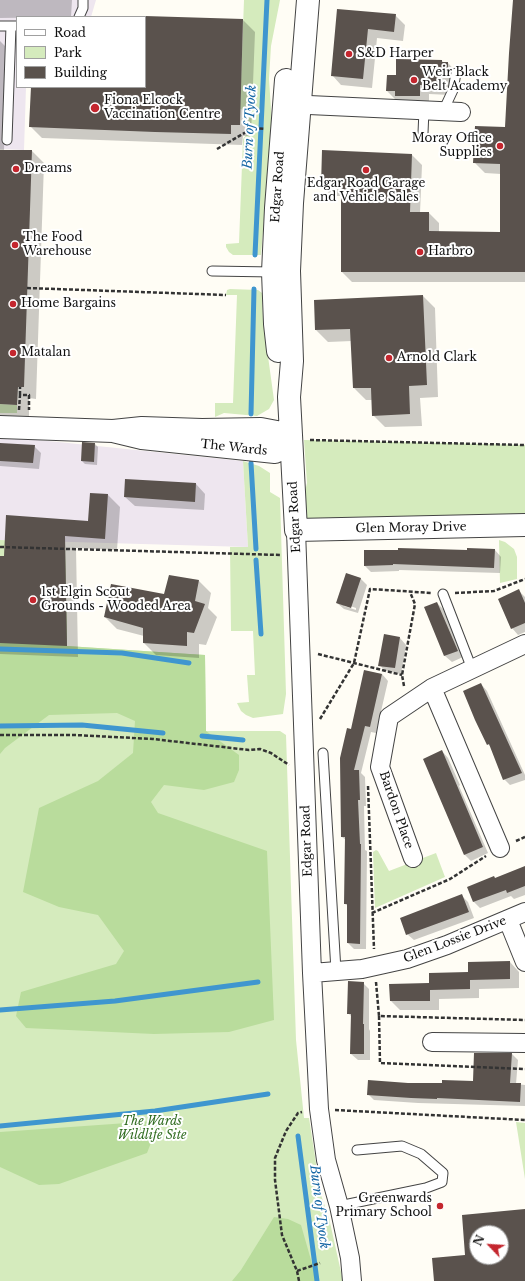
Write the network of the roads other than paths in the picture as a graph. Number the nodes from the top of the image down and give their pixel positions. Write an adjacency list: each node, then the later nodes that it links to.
1 (83, 0): 4 (lane)
2 (292, 0): 8 (street, Edgar Road)
3 (308, 0): 8 (street, Edgar Road)
4 (79, 16)
5 (0, 26): 6 (lane)
6 (14, 26): 12 (lane)
7 (456, 73): 9 (lane)
8 (292, 104): 9 (street); 14 (street, Edgar Road)
9 (432, 111): 10 (street); 11 (lane)
10 (461, 112)
11 (422, 133)
12 (7, 140)
13 (212, 270): 14 (lane)
14 (281, 271): 15 (street, Edgar Road)
15 (289, 404): 17 (street); 19 (street, Edgar Road)
16 (0, 428): 18 (street, The Wards)
17 (269, 430): 18 (street, The Wards); 19 (street, The Wards)
18 (113, 431): 19 (street, The Wards)
19 (290, 445): 21 (street, Edgar Road)
20 (525, 525): 21 (street, Glen Moray Drive)
21 (296, 530): 33 (street, Edgar Road)
22 (443, 594): 24 (lane)
23 (525, 644): 24 (street, Bardon Place)
24 (472, 669): 25 (street, Bardon Place)
25 (432, 688): 27 (street); 28 (street, Bardon Place)
26 (323, 754): 32 (lane)
27 (500, 848)
28 (413, 858)
29 (525, 912): 30 (street, Glen Lossie Drive)
30 (508, 920): 31 (street); 32 (street, Glen Lossie Drive)
31 (525, 962)
32 (336, 971): 33 (street, Glen Lossie Drive)
33 (312, 973): 37 (street, Edgar Road)
34 (432, 1042): 35 (street)
35 (525, 1043)
36 (357, 1150): 37 (lane)
37 (339, 1206): 38 (street, Edgar Road)
38 (352, 1281)

